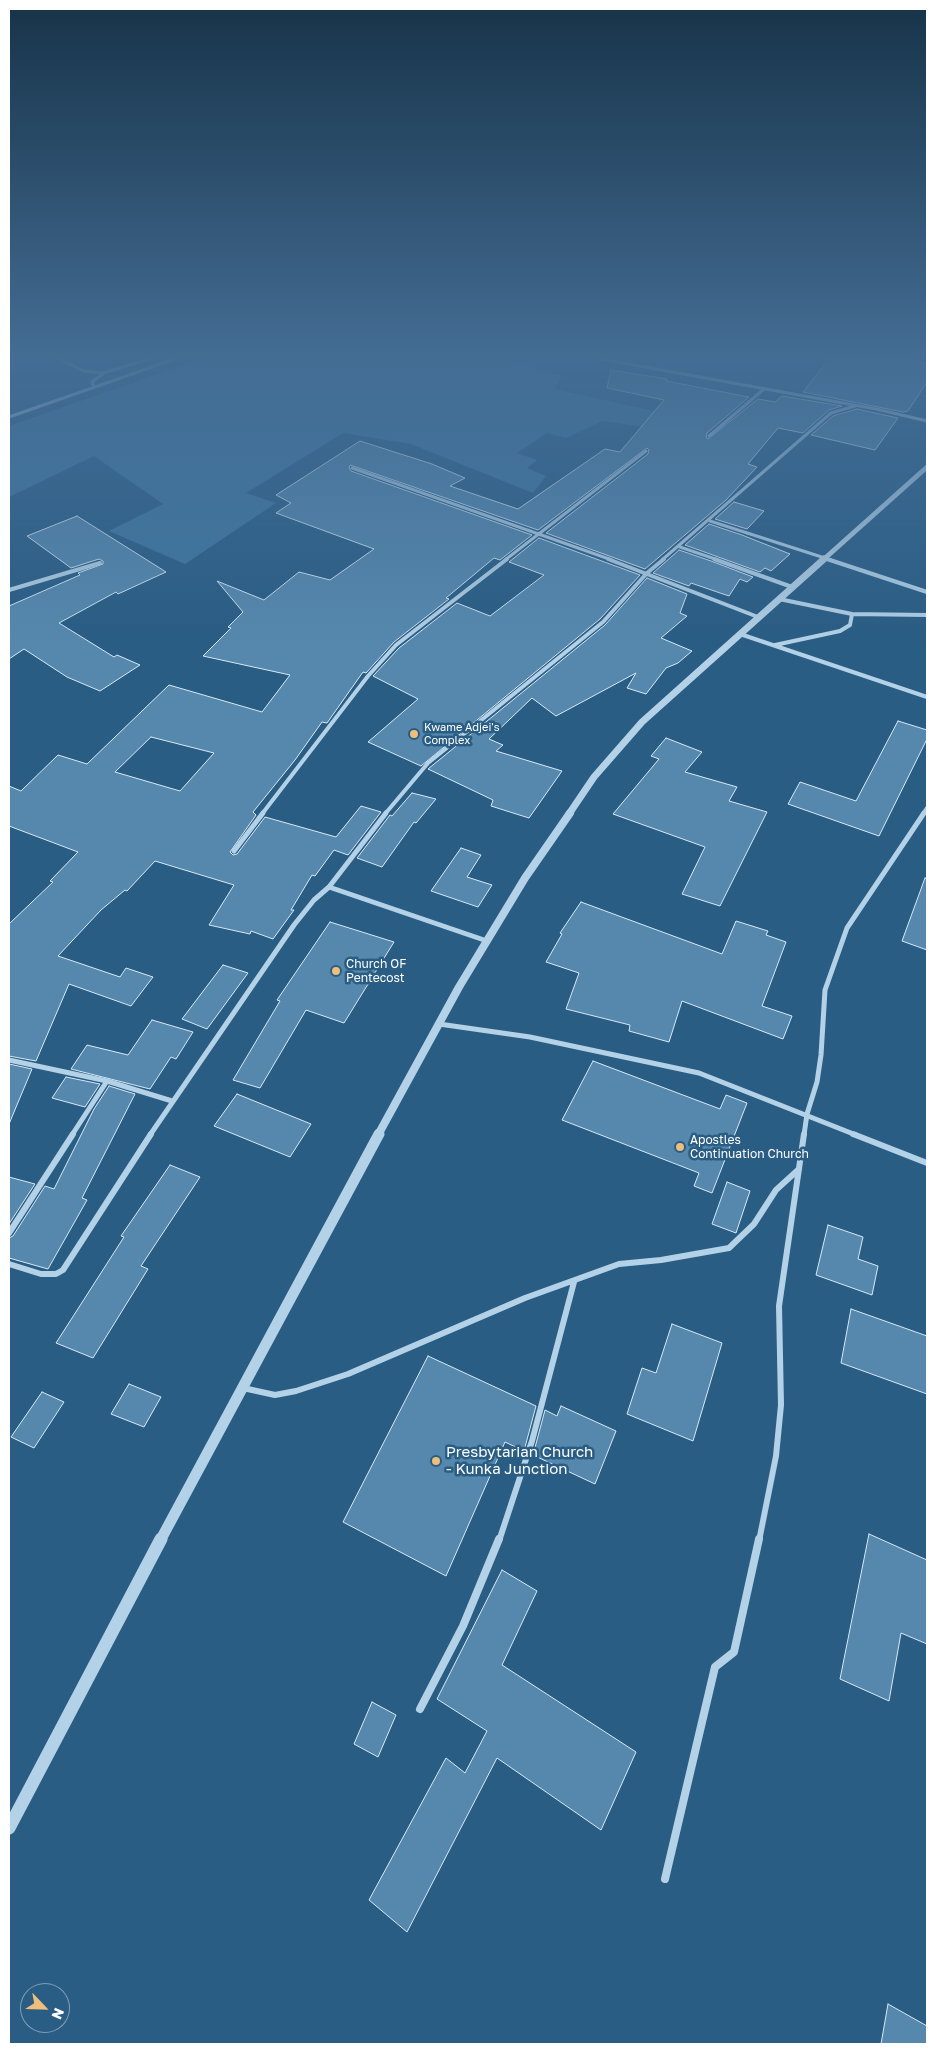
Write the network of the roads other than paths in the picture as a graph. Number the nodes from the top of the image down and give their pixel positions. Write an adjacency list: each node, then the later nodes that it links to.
1 (642, 455): 6 (street)
2 (785, 455): 5 (street)
3 (927, 467): 8 (street)
4 (352, 468): 6 (street)
5 (710, 521): 7 (street); 8 (street)
6 (539, 535): 10 (street); 22 (street)
7 (680, 547): 10 (street); 11 (street)
8 (823, 559): 11 (street); 13 (street)
9 (100, 563): 12 (street)
10 (647, 573): 17 (street); 23 (street)
11 (792, 587): 14 (street)
12 (9, 590)
13 (927, 592)
14 (779, 599): 15 (street); 17 (street)
15 (852, 614): 16 (street); 19 (street)
16 (927, 615)
17 (758, 617): 18 (street)
18 (740, 634): 19 (street); 24 (street)
19 (775, 645): 20 (street)
20 (927, 697)
21 (927, 808): 29 (street)
22 (234, 851)
23 (329, 887): 24 (street); 28 (street)
24 (488, 941): 25 (street)
25 (439, 1024): 29 (street); 35 (street)
26 (9, 1060): 27 (street)
27 (107, 1081): 28 (street); 32 (street)
28 (172, 1102): 33 (street)
29 (807, 1114): 30 (street); 31 (street)
30 (927, 1163)
31 (799, 1169): 34 (street); 38 (street)
32 (9, 1234)
33 (9, 1264)
34 (574, 1282): 35 (street); 36 (street)
35 (240, 1388): 37 (street)
36 (420, 1709)
37 (9, 1828)
38 (665, 1878)

